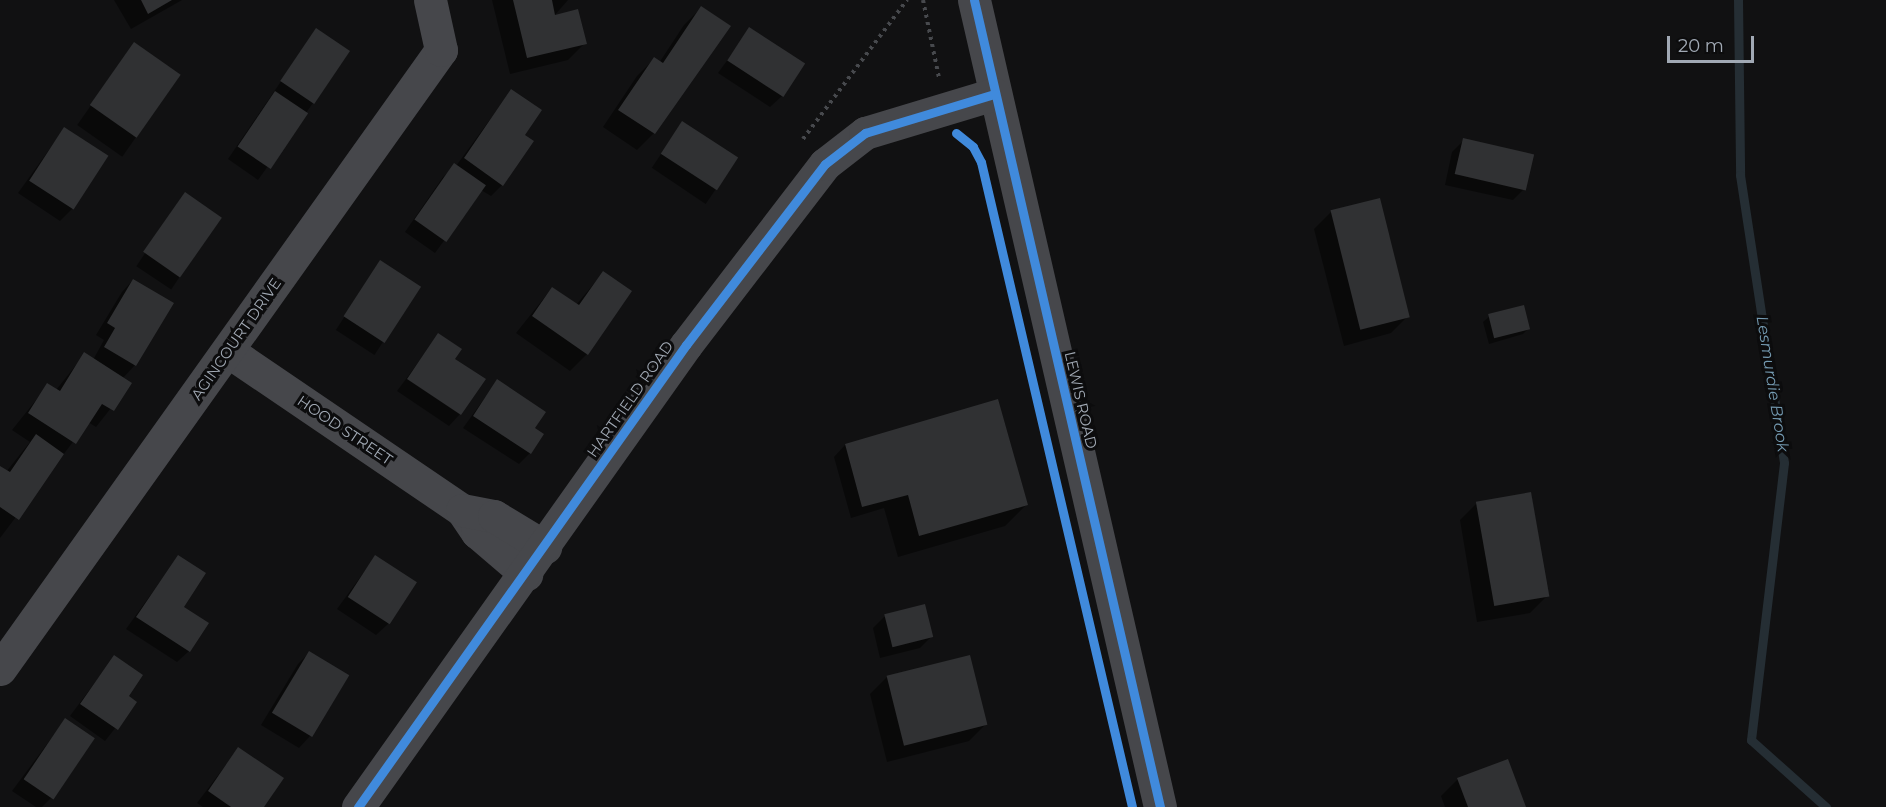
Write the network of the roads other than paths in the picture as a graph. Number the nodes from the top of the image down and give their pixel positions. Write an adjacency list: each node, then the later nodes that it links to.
1 (430, 0): 4 (street, AGINCOURT DRIVE)
2 (974, 0): 3 (street, LEWIS ROAD)
3 (994, 94): 6 (street, HARTFIELD ROAD); 10 (street, LEWIS ROAD)
4 (228, 351): 5 (street, HOOD STREET); 8 (street, AGINCOURT DRIVE)
5 (462, 510): 6 (street, HOOD STREET); 7 (street, HOOD STREET)
6 (545, 547): 7 (street, HARTFIELD ROAD)
7 (526, 574): 9 (street, HARTFIELD ROAD)
8 (0, 669)
9 (358, 807)
10 (1160, 807)

